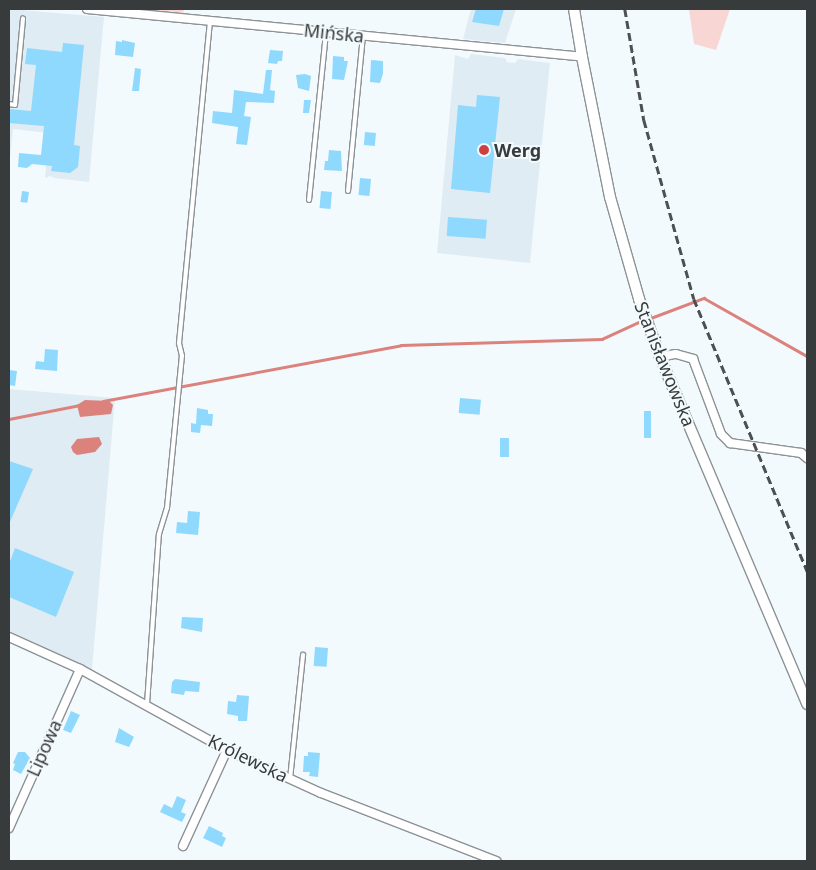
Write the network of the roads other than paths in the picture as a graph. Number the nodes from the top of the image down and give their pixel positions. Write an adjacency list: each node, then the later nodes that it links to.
1 (87, 9): 4 (street, Mińska)
2 (574, 9): 7 (street, Stanisławowska)
3 (23, 18): 8 (lane)
4 (210, 20): 5 (street, Mińska); 16 (lane)
5 (326, 32): 6 (street, Mińska); 10 (lane)
6 (363, 36): 7 (street, Mińska); 9 (lane)
7 (582, 57): 11 (street, Stanisławowska)
8 (9, 104)
9 (348, 191)
10 (309, 200)
11 (660, 358): 12 (street); 17 (street, Stanisławowska)
12 (807, 458)
13 (9, 637): 15 (street, Królewska)
14 (303, 655): 19 (lane)
15 (80, 669): 16 (street, Królewska); 20 (street, Lipowa)
16 (147, 704): 18 (street, Królewska)
17 (807, 704)
18 (227, 750): 19 (street, Królewska); 21 (street)
19 (290, 779): 22 (street, Królewska)
20 (9, 828)
21 (183, 846)
22 (496, 861)

